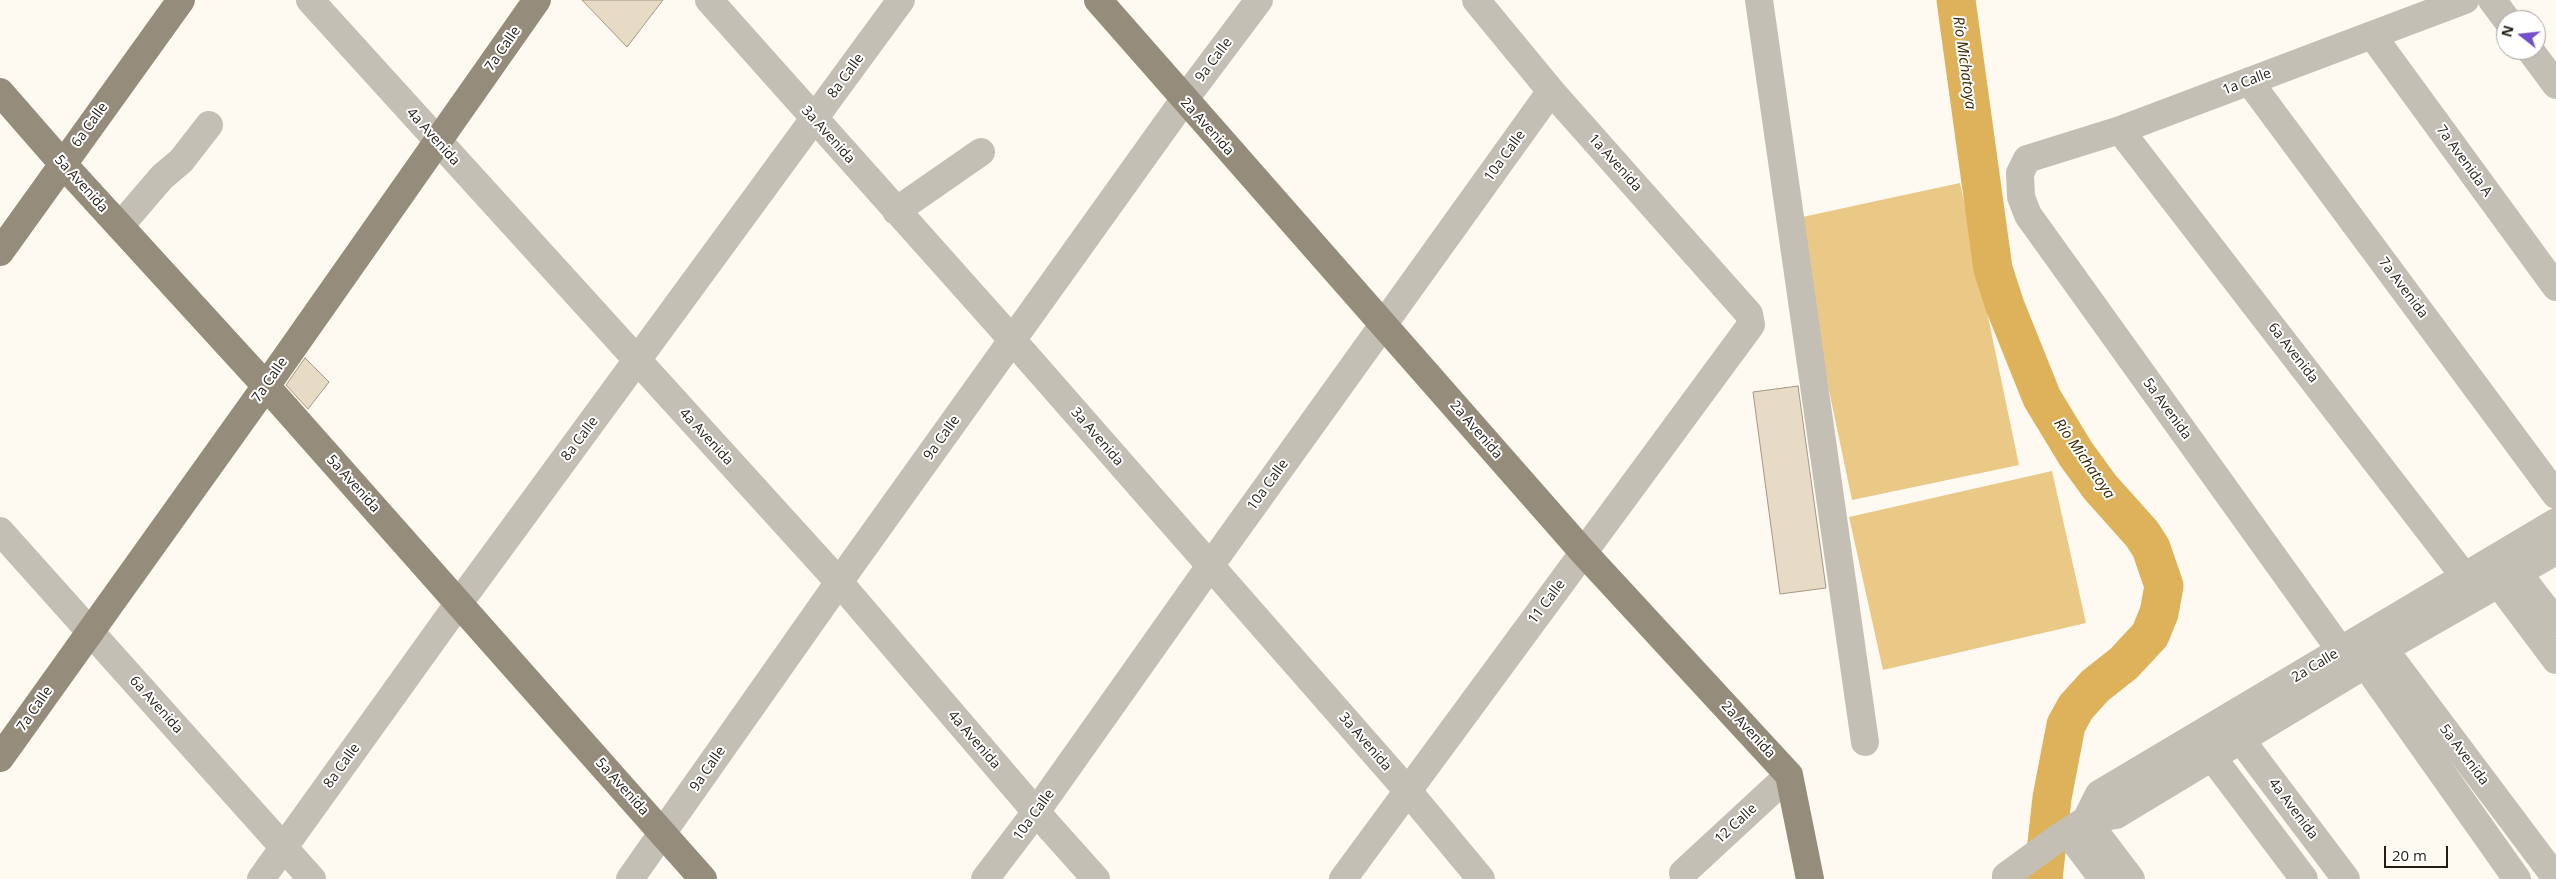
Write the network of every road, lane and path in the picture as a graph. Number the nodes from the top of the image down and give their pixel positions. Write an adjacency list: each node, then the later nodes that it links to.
1 (181, 0): 24 (main road, 6a Calle)
2 (310, 0): 21 (street, 4a Avenida)
3 (537, 0): 21 (main road, 7a Calle)
4 (709, 0): 18 (street, 3a Avenida)
5 (901, 0): 18 (street, 8a Calle)
6 (1098, 0): 17 (main road, 2a Avenida)
7 (1259, 0): 17 (street, 9a Calle)
8 (1476, 0): 15 (street, 1a Avenida)
9 (1759, 0): 49 (street)
10 (2465, 0): 11 (street, 1a Calle)
11 (2372, 35): 13 (street, 1a Calle); 28 (street, 7a Avenida A)
12 (2537, 60): 14 (street)
13 (2249, 82): 20 (street, 1a Calle); 34 (street, 7a Avenida)
14 (2556, 85)
15 (1552, 91): 29 (street, 10a Calle); 30 (street, 1a Avenida)
16 (0, 92): 24 (main road, 5a Avenida)
17 (1184, 100): 29 (main road, 2a Avenida); 31 (street, 9a Calle)
18 (814, 120): 25 (street, 3a Avenida); 32 (street, 8a Calle)
19 (209, 125): 26 (street)
20 (2120, 130): 23 (street, 1a Calle); 41 (street, 6a Avenida)
21 (438, 142): 32 (street, 4a Avenida); 33 (main road, 7a Calle)
22 (980, 152): 25 (street)
23 (2027, 159): 46 (street, 5a Avenida)
24 (62, 163): 26 (main road, 5a Avenida); 27 (main road, 6a Calle)
25 (896, 211): 31 (street, 3a Avenida)
26 (120, 226): 33 (main road, 5a Avenida)
27 (0, 252)
28 (2556, 287)
29 (1384, 325): 38 (main road, 2a Avenida); 39 (street, 10a Calle)
30 (1751, 325): 38 (street, 11 Calle)
31 (1012, 340): 39 (street, 3a Avenida); 42 (street, 9a Calle)
32 (637, 362): 42 (street, 4a Avenida); 43 (street, 8a Calle)
33 (266, 386): 43 (main road, 5a Avenida); 45 (main road, 7a Calle)
34 (2556, 495)
35 (2556, 522): 40 (street, 2a Calle)
36 (0, 532): 45 (street, 6a Avenida)
37 (2556, 551): 40 (street, 2a Calle)
38 (1584, 553): 52 (main road, 2a Avenida); 53 (street, 11 Calle)
39 (1210, 566): 53 (street, 3a Avenida); 54 (street, 10a Calle)
40 (2504, 567): 41 (street, 2a Calle); 44 (street); 46 (street, 2a Calle); 47 (street)
41 (2465, 577): 46 (street, 2a Calle)
42 (838, 582): 54 (street, 4a Avenida); 56 (street, 9a Calle)
43 (459, 603): 56 (main road, 5a Avenida); 57 (street, 8a Calle)
44 (2556, 622)
45 (91, 630): 51 (main road, 7a Calle); 57 (street, 6a Avenida)
46 (2363, 648): 48 (street, 2a Calle); 55 (street, 2a Calle); 60 (street, 5a Avenida); 74 (street, 5a Avenida)
47 (2556, 660)
48 (2241, 740): 50 (street, 2a Calle); 73 (street, 4a Avenida)
49 (1865, 742)
50 (2212, 757): 55 (street, 2a Calle); 72 (street)
51 (0, 758)
52 (1789, 775): 58 (street, 12 Calle); 69 (main road)
53 (1407, 790): 67 (street, 11 Calle); 68 (street, 3a Avenida)
54 (1036, 812): 65 (street, 10a Calle); 66 (street, 4a Avenida)
55 (2071, 830): 59 (street, 2a Calle); 70 (street); 71 (street)
56 (664, 833): 63 (street, 9a Calle); 64 (main road, 5a Avenida)
57 (284, 848): 61 (street, 8a Calle); 62 (street, 6a Avenida)
58 (1683, 873)
59 (2006, 878)
60 (2556, 878)
61 (261, 879)
62 (312, 879)
63 (630, 879)
64 (703, 879)
65 (985, 879)
66 (1096, 879)
67 (1343, 879)
68 (1481, 879)
69 (1810, 879)
70 (2103, 879)
71 (2131, 879)
72 (2304, 879)
73 (2346, 879)
74 (2517, 879)

